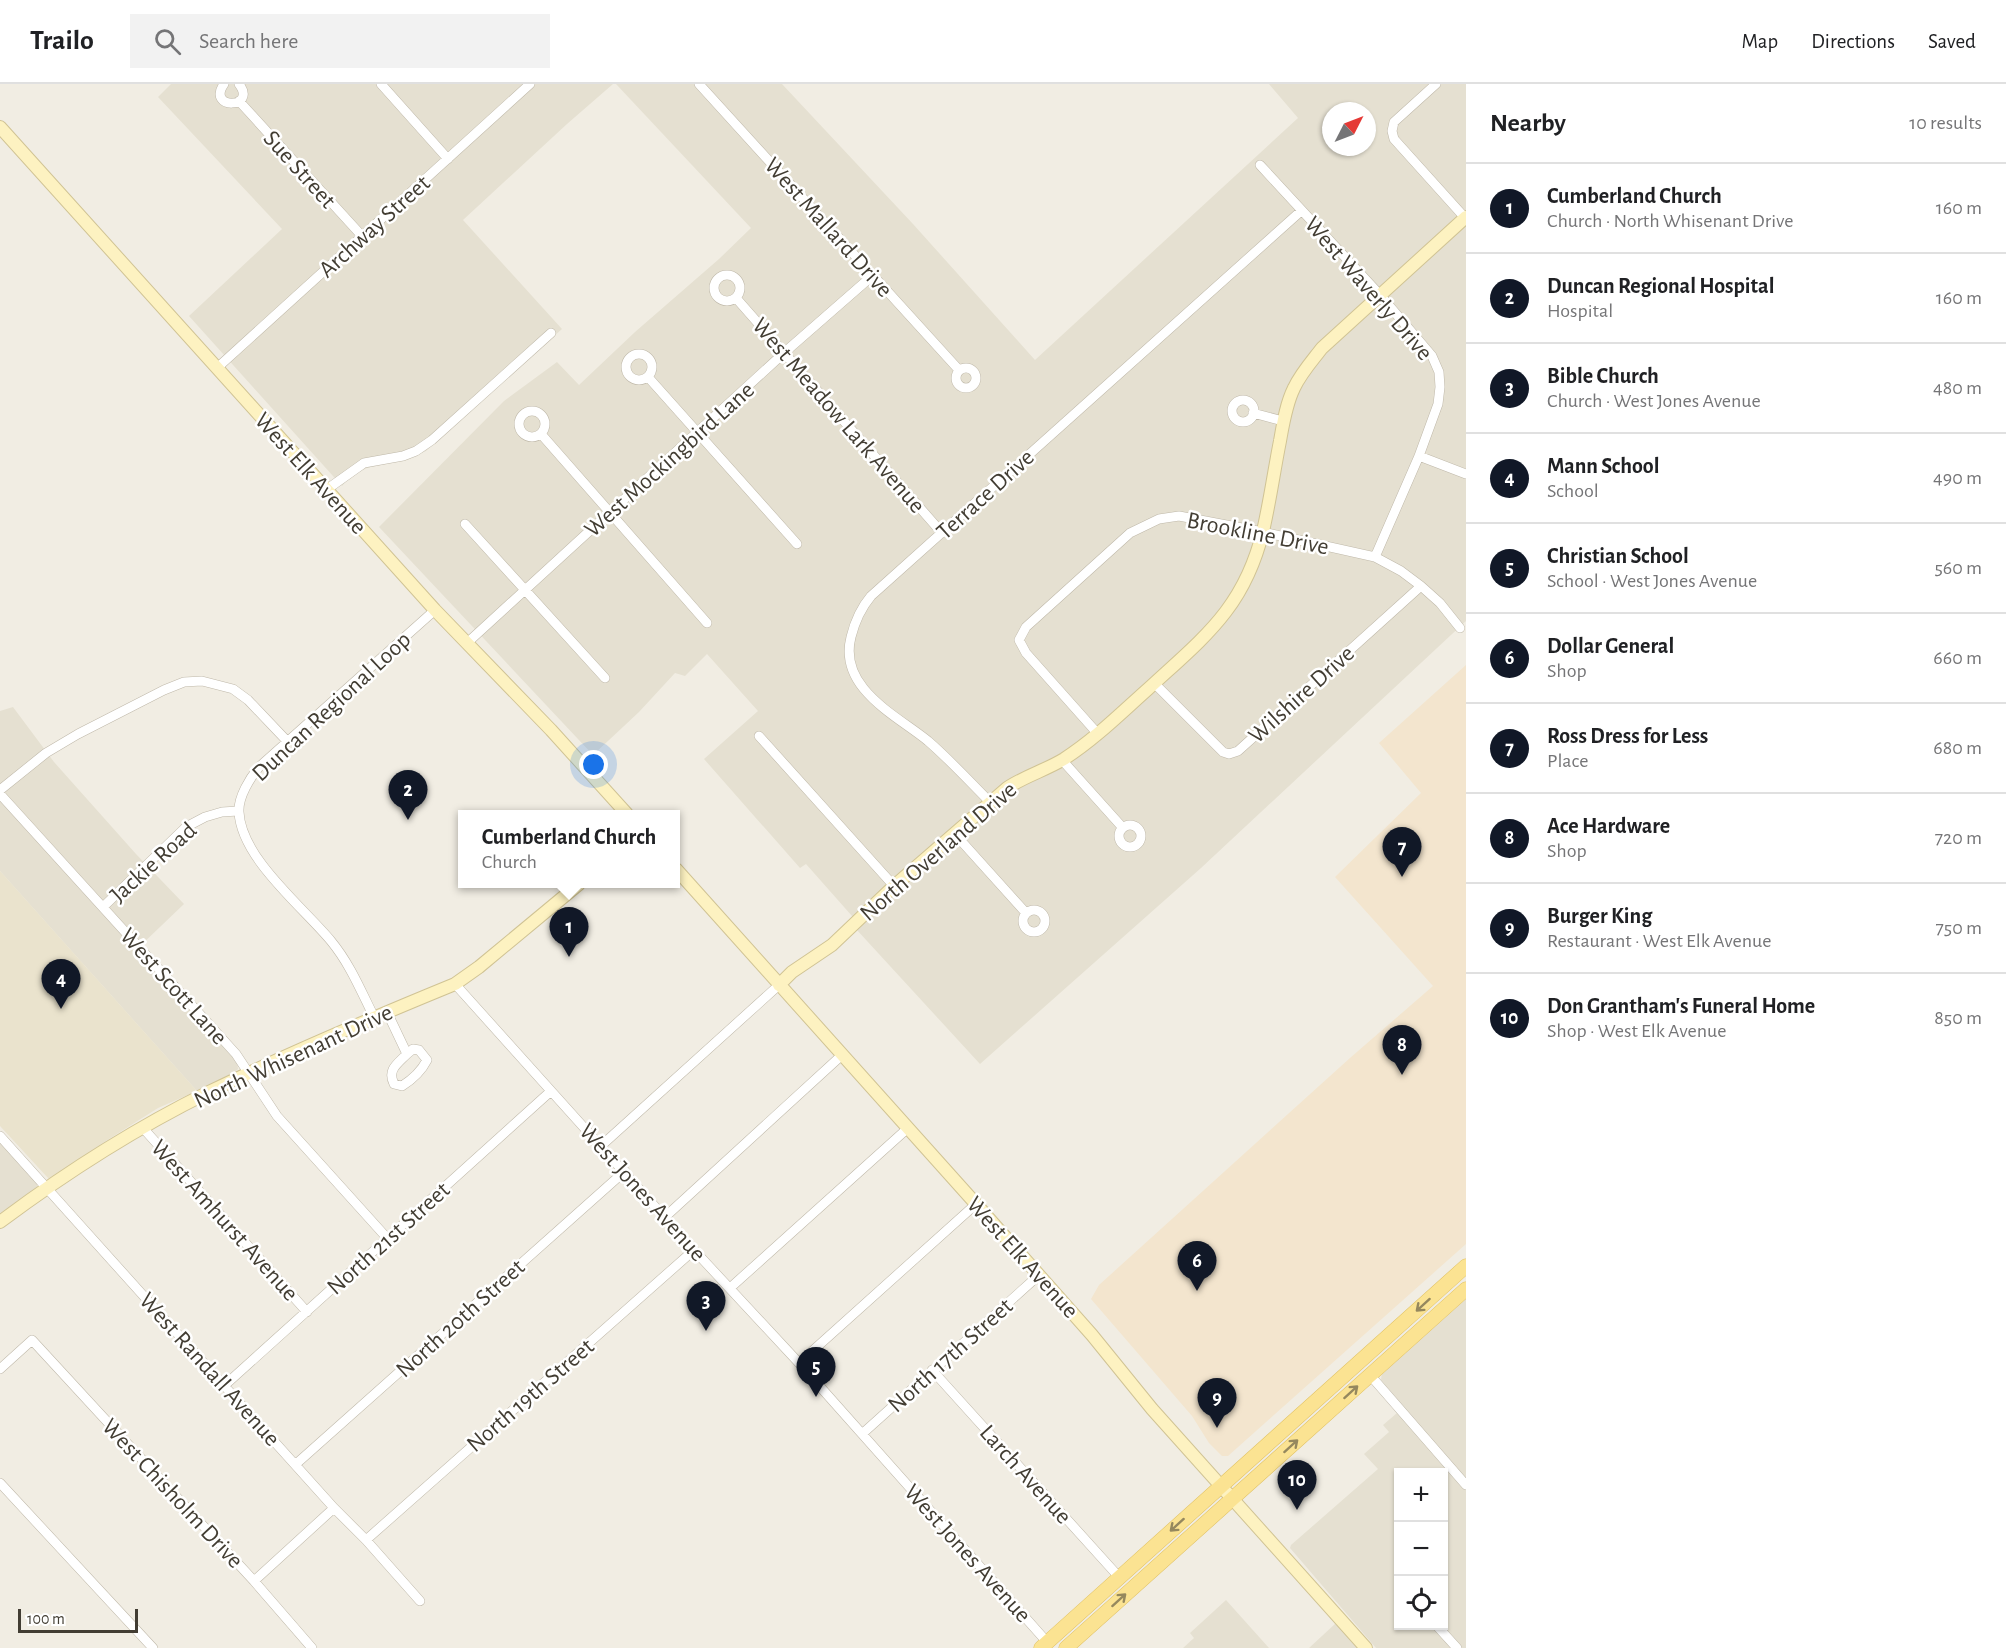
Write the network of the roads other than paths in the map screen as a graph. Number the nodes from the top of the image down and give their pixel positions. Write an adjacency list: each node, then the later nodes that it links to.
1 (224, 84): 7 (street, Sue Street)
2 (239, 84): 7 (street)
3 (381, 84): 9 (street)
4 (531, 84): 9 (street, Archway Street)
5 (699, 84): 14 (street, West Mallard Drive)
6 (1436, 84): 12 (street)
7 (239, 101): 13 (street, Sue Street)
8 (0, 127): 19 (street, West Elk Avenue)
9 (448, 159): 13 (street, Archway Street)
10 (1260, 165): 11 (street, West Waverly Drive)
11 (1301, 211): 15 (street, West Waverly Drive); 32 (street, Terrace Drive)
12 (1466, 218): 15 (street, North Overland Drive)
13 (362, 236): 19 (street, Archway Street)
14 (872, 276): 18 (street, West Mockingbird Lane); 20 (street, West Mallard Drive)
15 (1380, 295): 23 (street, North Overland Drive); 26 (street, West Waverly Drive)
16 (736, 298): 18 (street, West Meadow Lark Avenue)
17 (551, 333): 28 (street)
18 (785, 352): 24 (street, West Mockingbird Lane); 32 (street, West Meadow Lark Avenue)
19 (217, 368): 28 (street, West Elk Avenue)
20 (959, 370)
21 (648, 377): 24 (street)
22 (1253, 413): 23 (street)
23 (1283, 422): 31 (street, North Overland Drive)
24 (698, 433): 29 (street, West Mockingbird Lane); 33 (street)
25 (541, 434): 29 (street)
26 (1419, 456): 27 (street); 34 (street, West Waverly Drive)
27 (1466, 474)
28 (326, 490): 37 (street, West Elk Avenue)
29 (610, 513): 36 (street, West Mockingbird Lane); 38 (street)
30 (465, 524): 36 (street)
31 (1263, 532): 34 (street, Brookline Drive); 42 (street, North Overland Drive); 43 (street, Brookline Drive)
32 (942, 533): 48 (street, Terrace Drive)
33 (797, 544)
34 (1375, 557): 35 (street, Brookline Drive)
35 (1421, 586): 39 (street, Brookline Drive); 42 (street, Wilshire Drive)
36 (526, 589): 40 (street, West Mockingbird Lane); 41 (street)
37 (435, 610): 40 (street, West Elk Avenue); 45 (street, Duncan Regional Loop)
38 (707, 623)
39 (1460, 628)
40 (467, 643): 49 (street, West Elk Avenue)
41 (605, 678)
42 (1154, 683): 43 (street, North Overland Drive)
43 (1098, 734): 46 (street, North Overland Drive)
44 (759, 736): 54 (street)
45 (287, 741): 47 (street); 50 (street, Duncan Regional Loop)
46 (1062, 760): 48 (street, North Overland Drive); 51 (street)
47 (0, 792): 56 (street, West Scott Lane)
48 (990, 802): 52 (street, North Overland Drive)
49 (623, 810)
50 (238, 811): 56 (street, Jackie Road); 61 (street, Duncan Regional Loop)
51 (1123, 828)
52 (954, 833): 54 (street, North Overland Drive); 57 (street)
53 (680, 875): 59 (street, West Elk Avenue)
54 (894, 886): 59 (street, North Overland Drive)
55 (574, 888): 58 (street, North Whisenant Drive)
56 (103, 907): 64 (street, West Scott Lane)
57 (1026, 913)
58 (454, 984): 60 (street, North Whisenant Drive); 65 (street, West Jones Avenue)
59 (779, 985): 63 (street, West Elk Avenue); 69 (street)
60 (387, 1012): 61 (street, North Whisenant Drive); 62 (street)
61 (374, 1017): 64 (street, North Whisenant Drive)
62 (407, 1054)
63 (842, 1055): 67 (street, West Elk Avenue); 73 (street)
64 (250, 1074): 66 (street, North Whisenant Drive); 75 (street, West Scott Lane)
65 (550, 1091): 69 (street, West Jones Avenue); 75 (street, North 21st Street)
66 (143, 1128): 71 (street, North Whisenant Drive); 81 (street, West Amhurst Avenue)
67 (908, 1128): 72 (street, West Elk Avenue); 79 (street)
68 (0, 1136): 71 (street, West Randall Avenue)
69 (602, 1145): 70 (street, West Jones Avenue)
70 (625, 1171): 73 (street, West Jones Avenue); 90 (street, North 20th Street)
71 (48, 1188): 74 (street, North Whisenant Drive); 88 (street, West Randall Avenue)
72 (976, 1204): 78 (street, West Elk Avenue); 83 (street)
73 (665, 1216): 76 (street, West Jones Avenue)
74 (0, 1222)
75 (387, 1238): 81 (street, North 21st Street)
76 (694, 1250): 79 (street, West Jones Avenue); 96 (street, North 19th Street)
77 (1466, 1266): 82 (main road, one-way to 82)
78 (1039, 1275): 86 (street, North 17th Street); 93 (street, West Elk Avenue)
79 (730, 1288): 83 (street, West Jones Avenue)
80 (1464, 1296): 84 (main road)
81 (307, 1312): 88 (street, North 21st Street)
82 (1370, 1353): 84 (main road); 93 (main road)
83 (799, 1363): 89 (street, West Jones Avenue)
84 (1382, 1365): 87 (main road)
85 (0, 1369): 98 (street, West Chisholm Drive)
86 (932, 1370): 89 (street, North 17th Street); 97 (street, Larch Avenue)
87 (1370, 1375): 92 (street); 94 (main road, one-way to 87)
88 (225, 1386): 90 (street, West Randall Avenue)
89 (862, 1434): 103 (street, West Jones Avenue)
90 (296, 1464): 95 (street, West Randall Avenue)
91 (0, 1483): 104 (street)
92 (1466, 1485)
93 (1221, 1486): 94 (street, West Elk Avenue); 97 (main road, one-way to 97)
94 (1231, 1499): 102 (main road, one-way to 94); 107 (street, West Elk Avenue)
95 (334, 1508): 96 (street, West Randall Avenue); 98 (street)
96 (366, 1539): 99 (street, West Randall Avenue)
97 (1119, 1577): 100 (main road)
98 (255, 1581): 105 (street, West Chisholm Drive)
99 (420, 1602)
100 (1067, 1624): 102 (main road); 103 (main road)
101 (1441, 1630): 108 (street)
102 (1079, 1636): 106 (main road)
103 (1044, 1645)
104 (153, 1648)
105 (312, 1648)
106 (1066, 1648)
107 (1366, 1648)
108 (1457, 1648)

